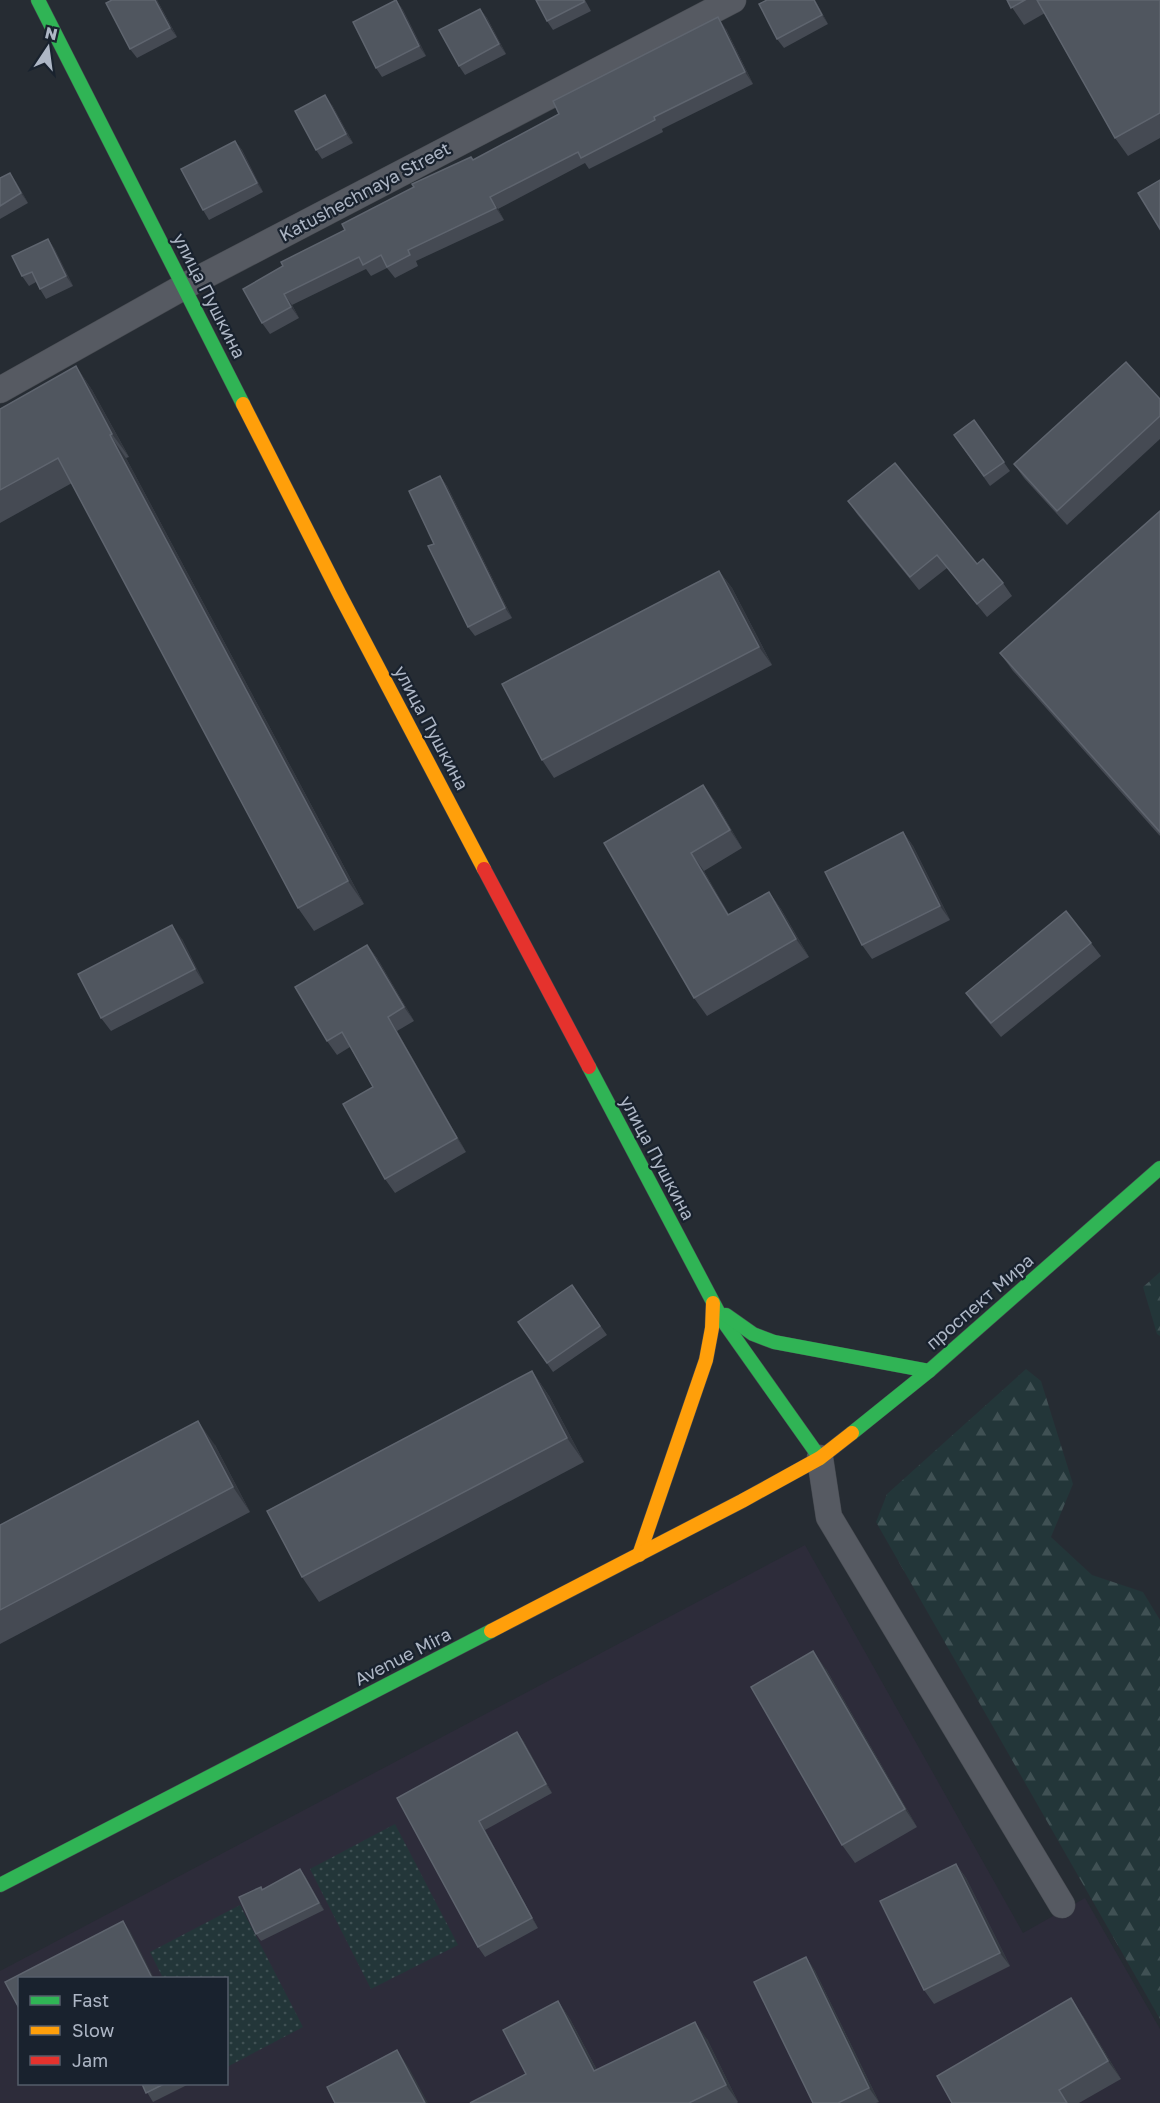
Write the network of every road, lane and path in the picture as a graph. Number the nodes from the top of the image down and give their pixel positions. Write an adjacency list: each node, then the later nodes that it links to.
1 (38, 0): 3 (street, улица Пушкина)
2 (733, 0): 3 (street, Katushechnaya Street)
3 (184, 286): 4 (street, Katushechnaya Street); 6 (street, улица Пушкина)
4 (0, 390)
5 (1160, 1168): 7 (street, проспект Мира)
6 (713, 1303): 7 (street); 8 (street, улица Пушкина); 9 (street)
7 (928, 1371): 8 (street, проспект Мира)
8 (820, 1458): 9 (street, Avenue Mira); 11 (street)
9 (639, 1554): 10 (street, Avenue Mira)
10 (0, 1885)
11 (1062, 1905)

